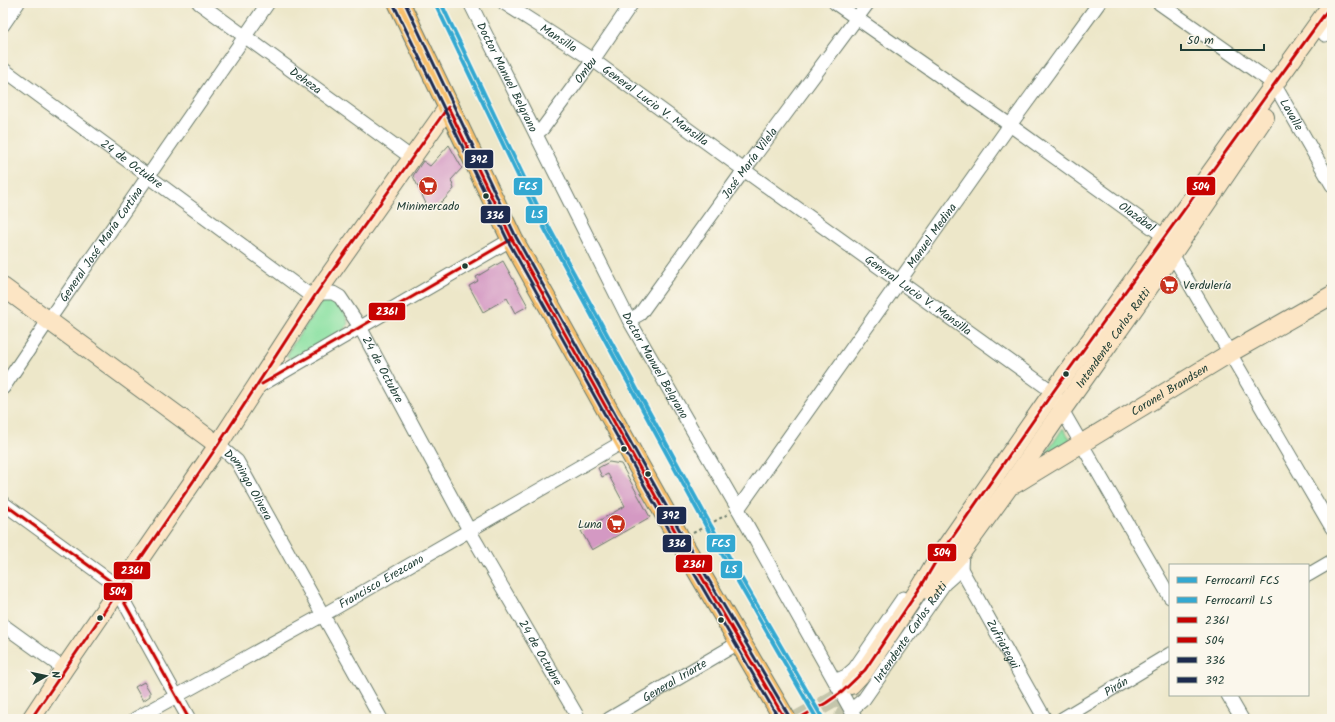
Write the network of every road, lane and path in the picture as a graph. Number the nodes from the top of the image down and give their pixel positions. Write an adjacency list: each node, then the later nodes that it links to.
1 (18, 3): 14 (street)
2 (199, 3): 16 (street, Deheza)
3 (268, 3): 16 (street, General José María Cortina)
4 (399, 3): 20 (main road)
5 (470, 3): 22 (street, Doctor Manuel Belgrano)
6 (504, 3): 17 (street, Mansilla)
7 (632, 3): 17 (street, Ombu)
8 (834, 3): 13 (street, Olazábal)
9 (868, 3): 13 (street, José María Vilela)
10 (1099, 3): 21 (street, Manuel Medina)
11 (1159, 3): 19 (street, Lavalle)
12 (1332, 4): 19 (main road, Intendente Carlos Ratti)
13 (857, 19): 21 (street, Olazábal); 24 (street, José María Vilela)
14 (3, 25)
15 (1330, 30): 19 (main road, Intendente Carlos Ratti)
16 (244, 36): 23 (street, Deheza); 25 (street, General José María Cortina)
17 (593, 60): 22 (street, Ombu); 24 (street, General Lucio V. Mansilla)
18 (3, 68): 25 (street, 24 de Octubre)
19 (1277, 90): 26 (street, Lavalle); 27 (main road, Intendente Carlos Ratti); 29 (main road, Intendente Carlos Ratti)
20 (448, 107): 23 (main road); 28 (main road)
21 (1010, 126): 27 (street, Olazábal); 30 (street, Manuel Medina)
22 (536, 134): 34 (street, Doctor Manuel Belgrano)
23 (412, 158): 32 (main road)
24 (744, 170): 30 (street, General Lucio V. Mansilla); 34 (street, José María Vilela)
25 (148, 176): 32 (street, 24 de Octubre); 35 (street, General José María Cortina)
26 (1332, 185)
27 (1165, 237): 29 (street, Olazábal); 40 (main road, Intendente Carlos Ratti)
28 (512, 239): 36 (street); 42 (main road)
29 (1172, 254): 37 (street, Olazábal); 41 (main road, Intendente Carlos Ratti)
30 (900, 282): 40 (street, General Lucio V. Mansilla); 47 (street, Manuel Medina)
31 (3, 286): 35 (main road, Domingo Olivera)
32 (316, 294): 36 (street, 24 de Octubre); 39 (main road)
33 (1332, 295): 37 (main road, Coronel Brandsen)
34 (628, 320): 47 (street, Doctor Manuel Belgrano)
35 (48, 321): 38 (street, General José María Cortina); 44 (main road, Domingo Olivera)
36 (360, 327): 39 (street); 49 (street, 24 de Octubre)
37 (1230, 353): 43 (main road, Coronel Brandsen); 48 (street, Olazábal)
38 (3, 388)
39 (255, 389): 44 (main road)
40 (1053, 392): 41 (street, General Lucio V. Mansilla); 61 (main road, Intendente Carlos Ratti)
41 (1062, 410): 43 (street, General Lucio V. Mansilla); 45 (main road, Intendente Carlos Ratti)
42 (626, 440): 49 (street, Francisco Erezcano); 50 (main road)
43 (1081, 443): 45 (main road, Coronel Brandsen); 55 (street, General Lucio V. Mansilla)
44 (218, 445): 54 (main road); 56 (street, Domingo Olivera)
45 (1009, 487): 51 (main road, Intendente Carlos Ratti)
46 (3, 503): 54 (street)
47 (738, 509): 50 (path); 61 (street, Doctor Manuel Belgrano)
48 (1332, 528)
49 (469, 530): 56 (street, Francisco Erezcano); 69 (street, 24 de Octubre)
50 (680, 540): 58 (main road)
51 (961, 560): 61 (main road, Intendente Carlos Ratti); 64 (street, Intendente Carlos Ratti); 72 (street, Zufriategui)
52 (1332, 561): 53 (street)
53 (1309, 574)
54 (118, 591): 60 (main road); 62 (street)
55 (1169, 595)
56 (323, 615): 62 (street, Francisco Erezcano); 68 (street, Domingo Olivera)
57 (3, 625): 60 (street)
58 (740, 642): 70 (street, General Iriarte); 71 (main road)
59 (1169, 655): 73 (street, Pirán)
60 (64, 669): 65 (main road)
61 (848, 686): 64 (street, Doctor Manuel Belgrano)
62 (177, 696): 66 (street, Francisco Erezcano); 67 (street)
63 (1229, 696): 74 (street)
64 (854, 715)
65 (31, 719)
66 (135, 719)
67 (189, 719)
68 (381, 719)
69 (579, 719)
70 (609, 719)
71 (785, 719)
72 (1045, 719)
73 (1062, 719)
74 (1242, 719)

